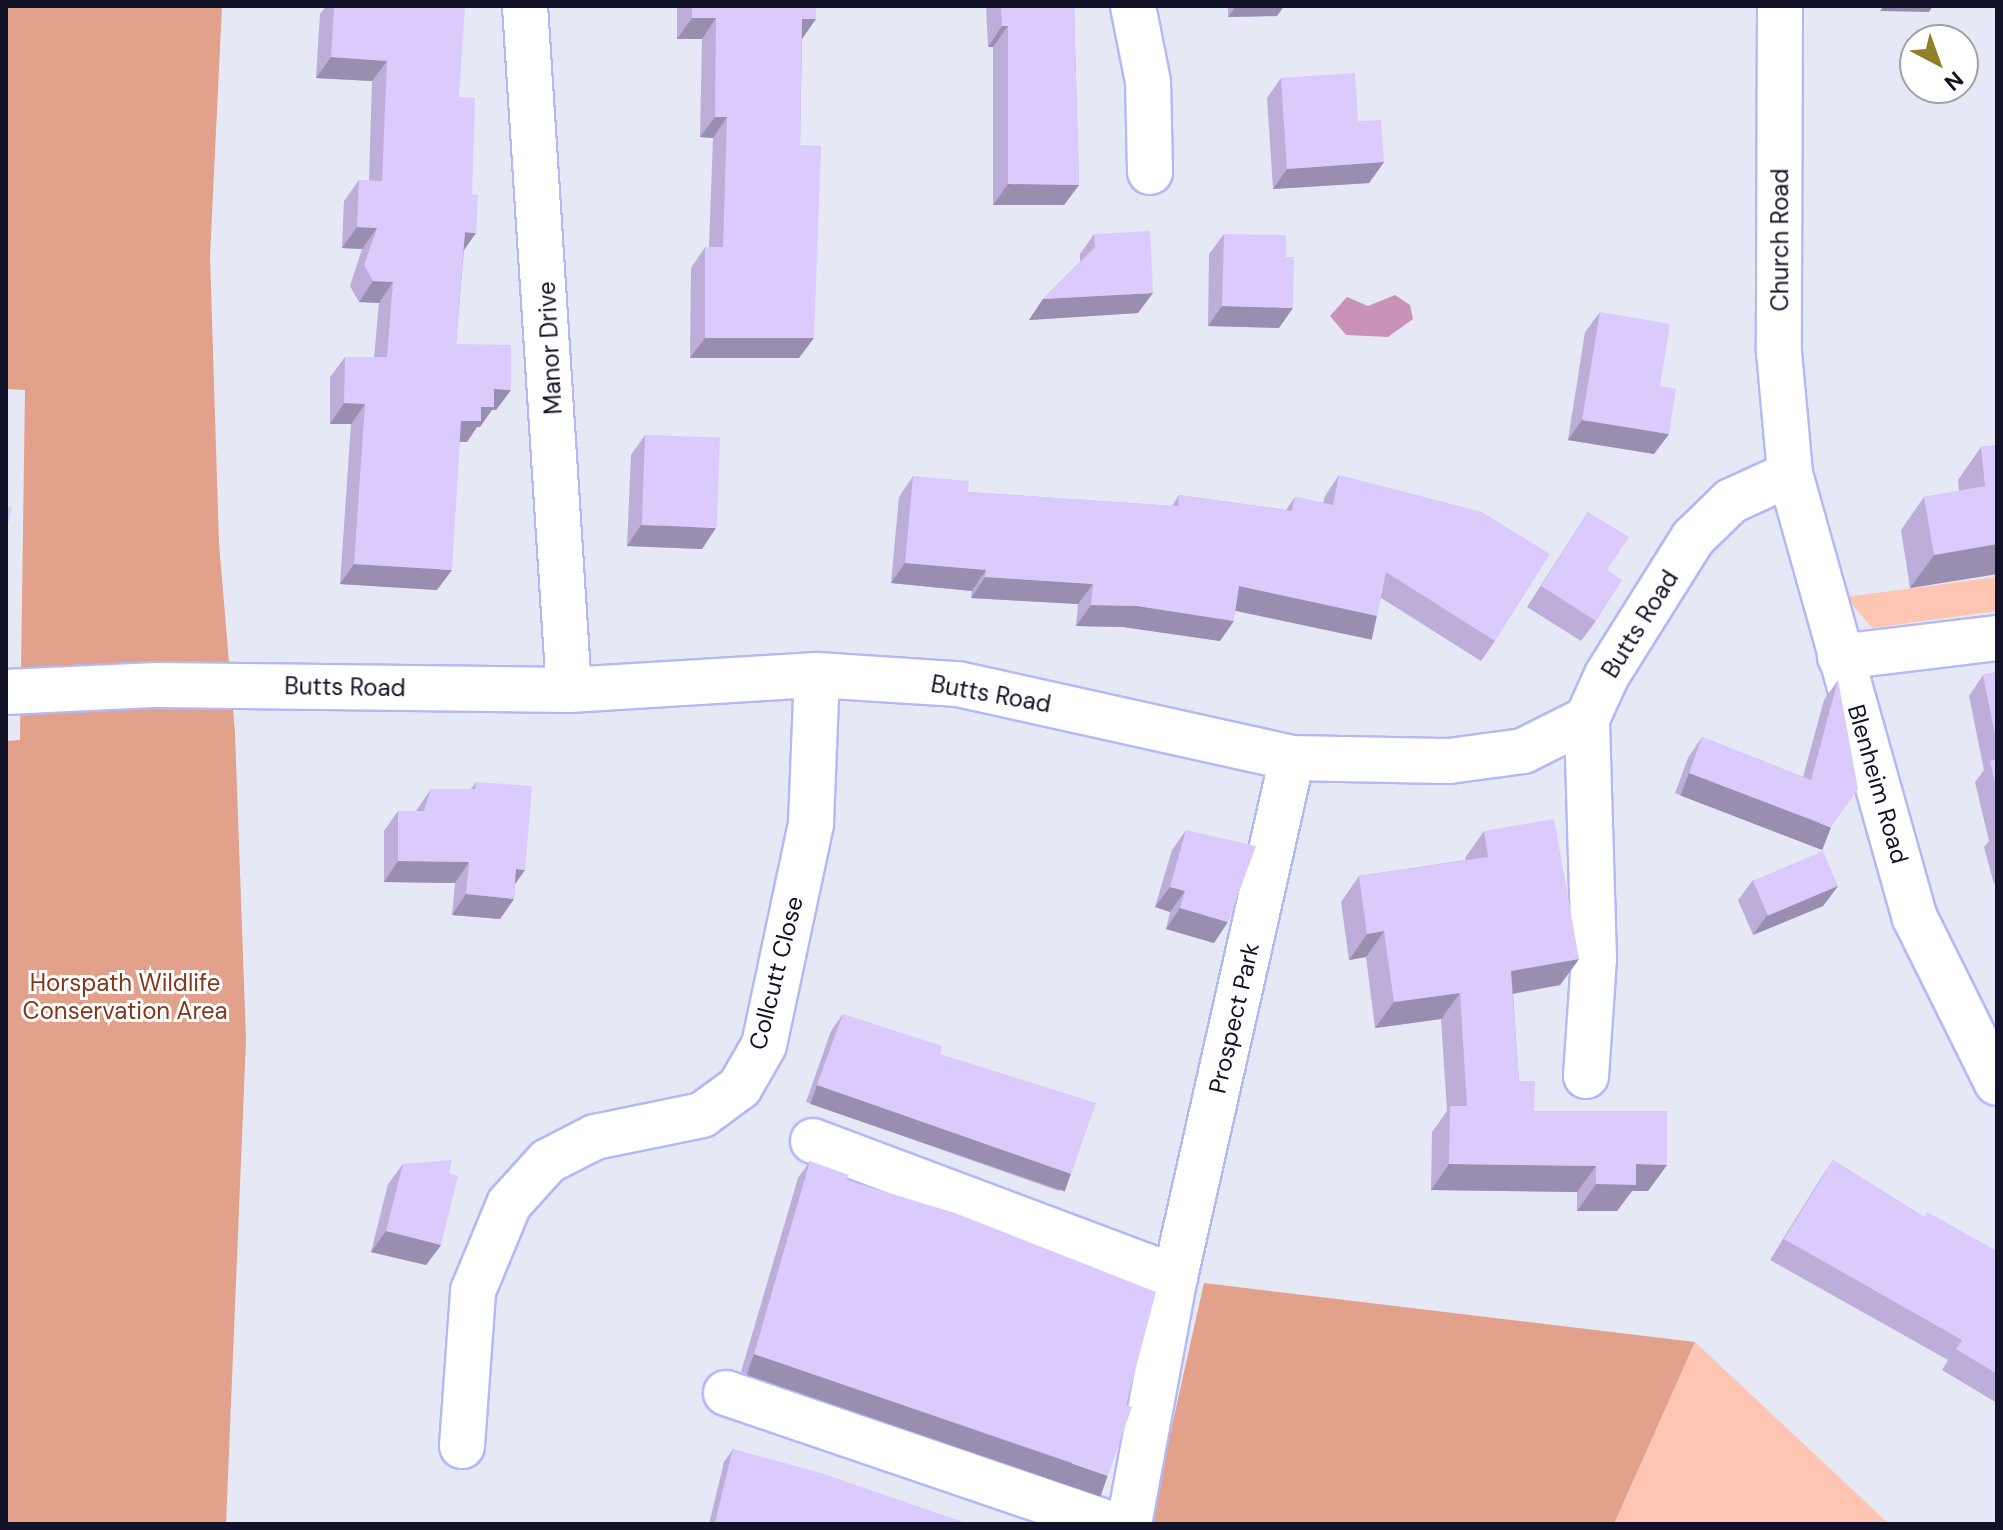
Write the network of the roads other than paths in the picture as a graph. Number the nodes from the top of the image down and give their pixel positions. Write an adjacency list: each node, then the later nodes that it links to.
1 (525, 6): 9 (street, Manor Drive)
2 (1133, 6): 4 (street)
3 (1780, 6): 5 (street, Church Road)
4 (1150, 172)
5 (1790, 474): 7 (street, Blenheim Road); 11 (street, Butts Road)
6 (1997, 638): 7 (street)
7 (1840, 657): 14 (street, Blenheim Road)
8 (817, 675): 9 (street, Butts Road); 12 (street, Butts Road); 18 (street, Collcutt Close)
9 (569, 690): 10 (street, Butts Road)
10 (6, 692)
11 (1587, 719): 12 (street, Butts Road); 13 (street)
12 (1292, 758): 16 (street, Prospect Park)
13 (1586, 1076)
14 (1997, 1083)
15 (813, 1141): 16 (street)
16 (1175, 1277): 20 (street, Prospect Park)
17 (726, 1393): 19 (street)
18 (462, 1446)
19 (1110, 1524)
20 (1129, 1524)

